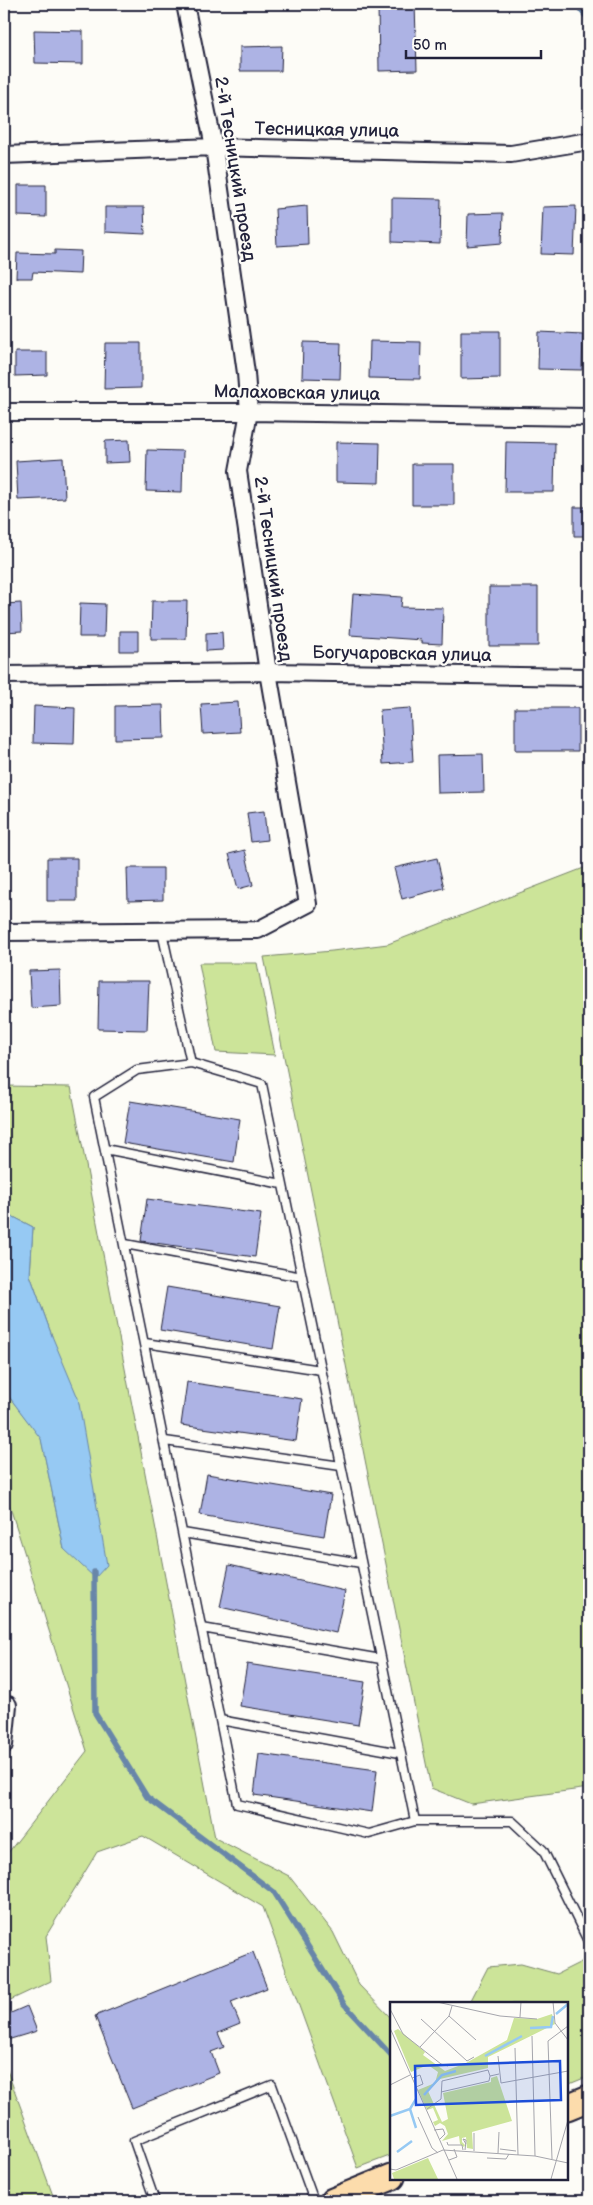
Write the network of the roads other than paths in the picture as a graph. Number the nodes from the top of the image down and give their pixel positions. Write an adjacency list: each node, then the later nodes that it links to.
1 (185, 4): 3 (street, 2-й Тесницкий проезд)
2 (589, 141): 3 (street, Тесницкая улица)
3 (214, 147): 4 (street, Тесницкая улица); 6 (street, 2-й Тесницкий проезд)
4 (4, 155)
5 (4, 412): 6 (street, Малаховская улица)
6 (250, 412): 7 (street, Малаховская улица); 8 (street, 2-й Тесницкий проезд)
7 (589, 417)
8 (268, 672): 9 (street, Богучаровская улица); 10 (street, Богучаровская улица); 12 (street, 2-й Тесницкий проезд)
9 (4, 675)
10 (589, 677)
11 (4, 932): 12 (street)
12 (162, 932): 13 (lane)
13 (192, 1063): 14 (lane); 15 (lane)
14 (105, 1149): 15 (lane); 16 (lane)
15 (282, 1184): 17 (lane)
16 (125, 1244): 17 (lane); 18 (lane)
17 (302, 1277): 19 (lane)
18 (145, 1343): 19 (lane); 20 (lane)
19 (321, 1370): 21 (lane)
20 (165, 1441): 21 (lane); 22 (lane)
21 (341, 1466): 23 (lane)
22 (183, 1533): 23 (lane); 24 (lane)
23 (361, 1563): 25 (lane)
24 (202, 1628): 25 (lane); 27 (lane)
25 (381, 1659): 29 (lane)
26 (8, 1705): 28 (street)
27 (220, 1720): 29 (lane); 30 (lane)
28 (4, 1744)
29 (400, 1753): 30 (lane)
30 (414, 1821): 31 (lane)
31 (589, 1943)
32 (589, 2098): 33 (main road)
33 (568, 2107)
34 (390, 2178): 37 (main road)
35 (156, 2201): 36 (lane)
36 (314, 2201)
37 (333, 2201)

